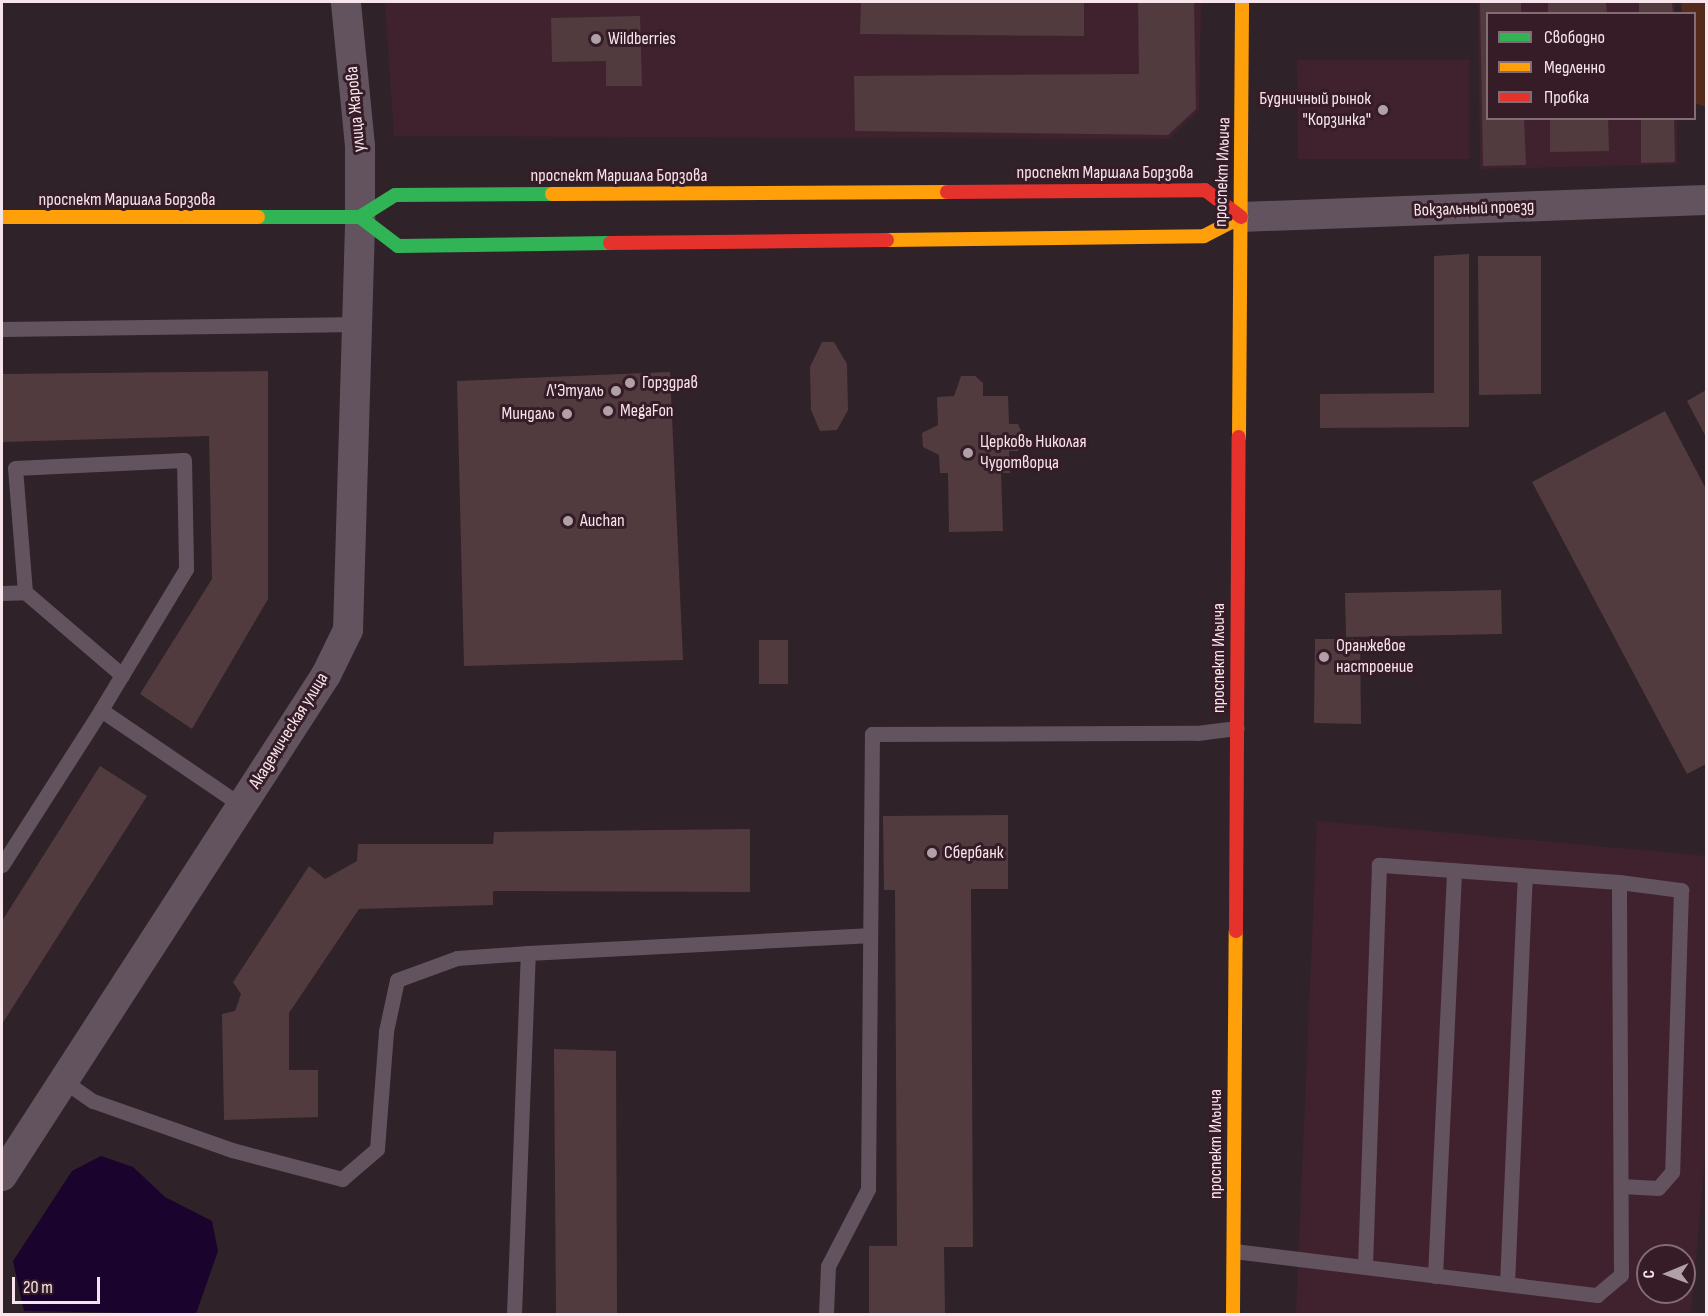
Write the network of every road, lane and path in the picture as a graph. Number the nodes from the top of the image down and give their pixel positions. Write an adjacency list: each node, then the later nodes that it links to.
1 (346, 2): 5 (street, улица Жарова)
2 (1242, 2): 6 (street, проспект Ильича)
3 (1707, 200): 6 (street, Вокзальный проезд)
4 (2, 217): 5 (street, проспект Маршала Борзова)
5 (360, 217): 6 (street); 6 (street, проспект Маршала Борзова); 7 (street, Академическая улица)
6 (1241, 217): 13 (street, проспект Ильича)
7 (359, 324): 8 (lane); 14 (street, Академическая улица)
8 (2, 328)
9 (25, 592): 10 (lane); 11 (lane); 11 (lane)
10 (2, 593)
11 (122, 675): 12 (lane)
12 (101, 710): 14 (lane); 15 (lane)
13 (1237, 728): 19 (lane); 24 (street, проспект Ильича)
14 (242, 806): 21 (street, Академическая улица)
15 (2, 865)
16 (1454, 870): 17 (lane); 25 (lane); 26 (lane)
17 (1525, 876): 18 (lane); 27 (lane)
18 (1619, 882): 23 (lane); 23 (lane)
19 (868, 935): 20 (lane); 29 (lane)
20 (528, 953): 21 (lane); 28 (lane)
21 (64, 1081): 22 (street, Академическая улица)
22 (2, 1176)
23 (1621, 1186): 27 (lane)
24 (1234, 1251): 25 (lane); 30 (street, проспект Ильича)
25 (1365, 1268): 26 (lane)
26 (1435, 1276): 27 (lane)
27 (1507, 1284)
28 (514, 1314)
29 (826, 1314)
30 (1233, 1314)

